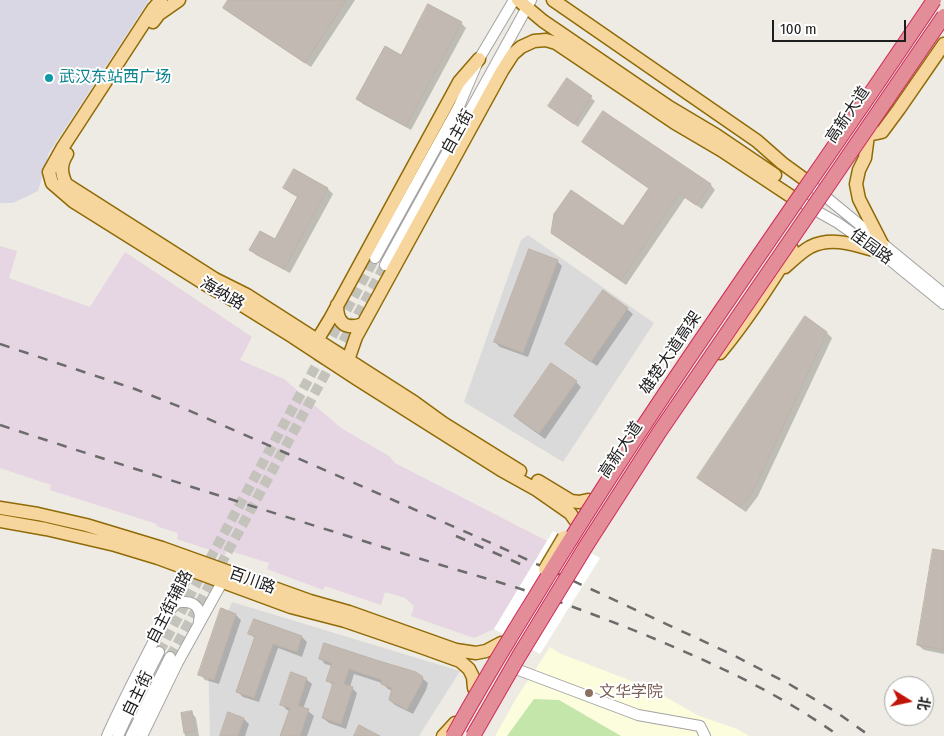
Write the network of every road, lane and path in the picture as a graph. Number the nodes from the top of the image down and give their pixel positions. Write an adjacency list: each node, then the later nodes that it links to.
1 (161, 0): 26 (main road, 海纳路)
2 (179, 0): 26 (main road, 海纳路)
3 (553, 0): 14 (main road)
4 (927, 0): 14 (main road, 高新大道)
5 (934, 0): 43 (highway, 雄楚大道高架, bridge)
6 (523, 2): 10 (street, 自主街); 12 (street, 自主街); 15 (main road)
7 (944, 16): 50 (highway, bridge)
8 (944, 23): 13 (main road, 高新大道)
9 (944, 44): 13 (main road)
10 (479, 59): 19 (street, 自主街); 24 (main road)
11 (502, 72): 12 (street); 15 (main road); 25 (main road)
12 (470, 110): 20 (street, 自主街)
13 (868, 135): 16 (main road, 高新大道); 18 (main road)
14 (804, 180): 15 (main road, 高新大道); 16 (street, 佳园路)
15 (792, 197): 17 (street, 佳园路); 27 (main road, 高新大道)
16 (825, 197): 17 (main road, 高新大道); 18 (street, 佳园路)
17 (816, 211): 18 (street, 佳园路); 21 (main road, 高新大道)
18 (879, 247): 21 (main road); 22 (street, 佳园路); 23 (street, 佳园路)
19 (375, 258)
20 (385, 265)
21 (777, 273): 29 (main road, 高新大道)
22 (944, 294)
23 (944, 304)
24 (337, 306): 25 (main road); 26 (main road)
25 (363, 324): 28 (main road)
26 (314, 344): 28 (main road, 海纳路)
27 (688, 351): 29 (main road); 30 (main road, 高新大道)
28 (345, 364): 30 (main road, 海纳路); 32 (main road, 海纳路)
29 (711, 364): 41 (main road, 高新大道)
30 (588, 500): 32 (main road, 高新大道)
31 (0, 508): 34 (main road, 百川路)
32 (575, 520): 38 (main road, 高新大道, bridge)
33 (0, 521): 34 (main road, 百川路)
34 (192, 565): 35 (main road, 百川路); 36 (street, 自主街辅路)
35 (225, 577): 37 (street, 自主街辅路); 38 (main road, 百川路); 42 (main road, 百川路)
36 (170, 611): 37 (street); 44 (street, 自主街辅路)
37 (198, 625): 47 (street, 自主街辅路)
38 (503, 639): 42 (main road, 高新大道)
39 (160, 652): 45 (street, 自主街)
40 (170, 657): 46 (street, 自主街)
41 (516, 669): 51 (main road, 高新大道); 52 (street)
42 (474, 688): 43 (main road, 高新大道)
43 (454, 730): 48 (main road); 49 (main road, 高新大道)
44 (107, 736)
45 (118, 736)
46 (131, 736)
47 (142, 736)
48 (443, 736)
49 (448, 736)
50 (473, 736)
51 (478, 736)
52 (705, 736)

